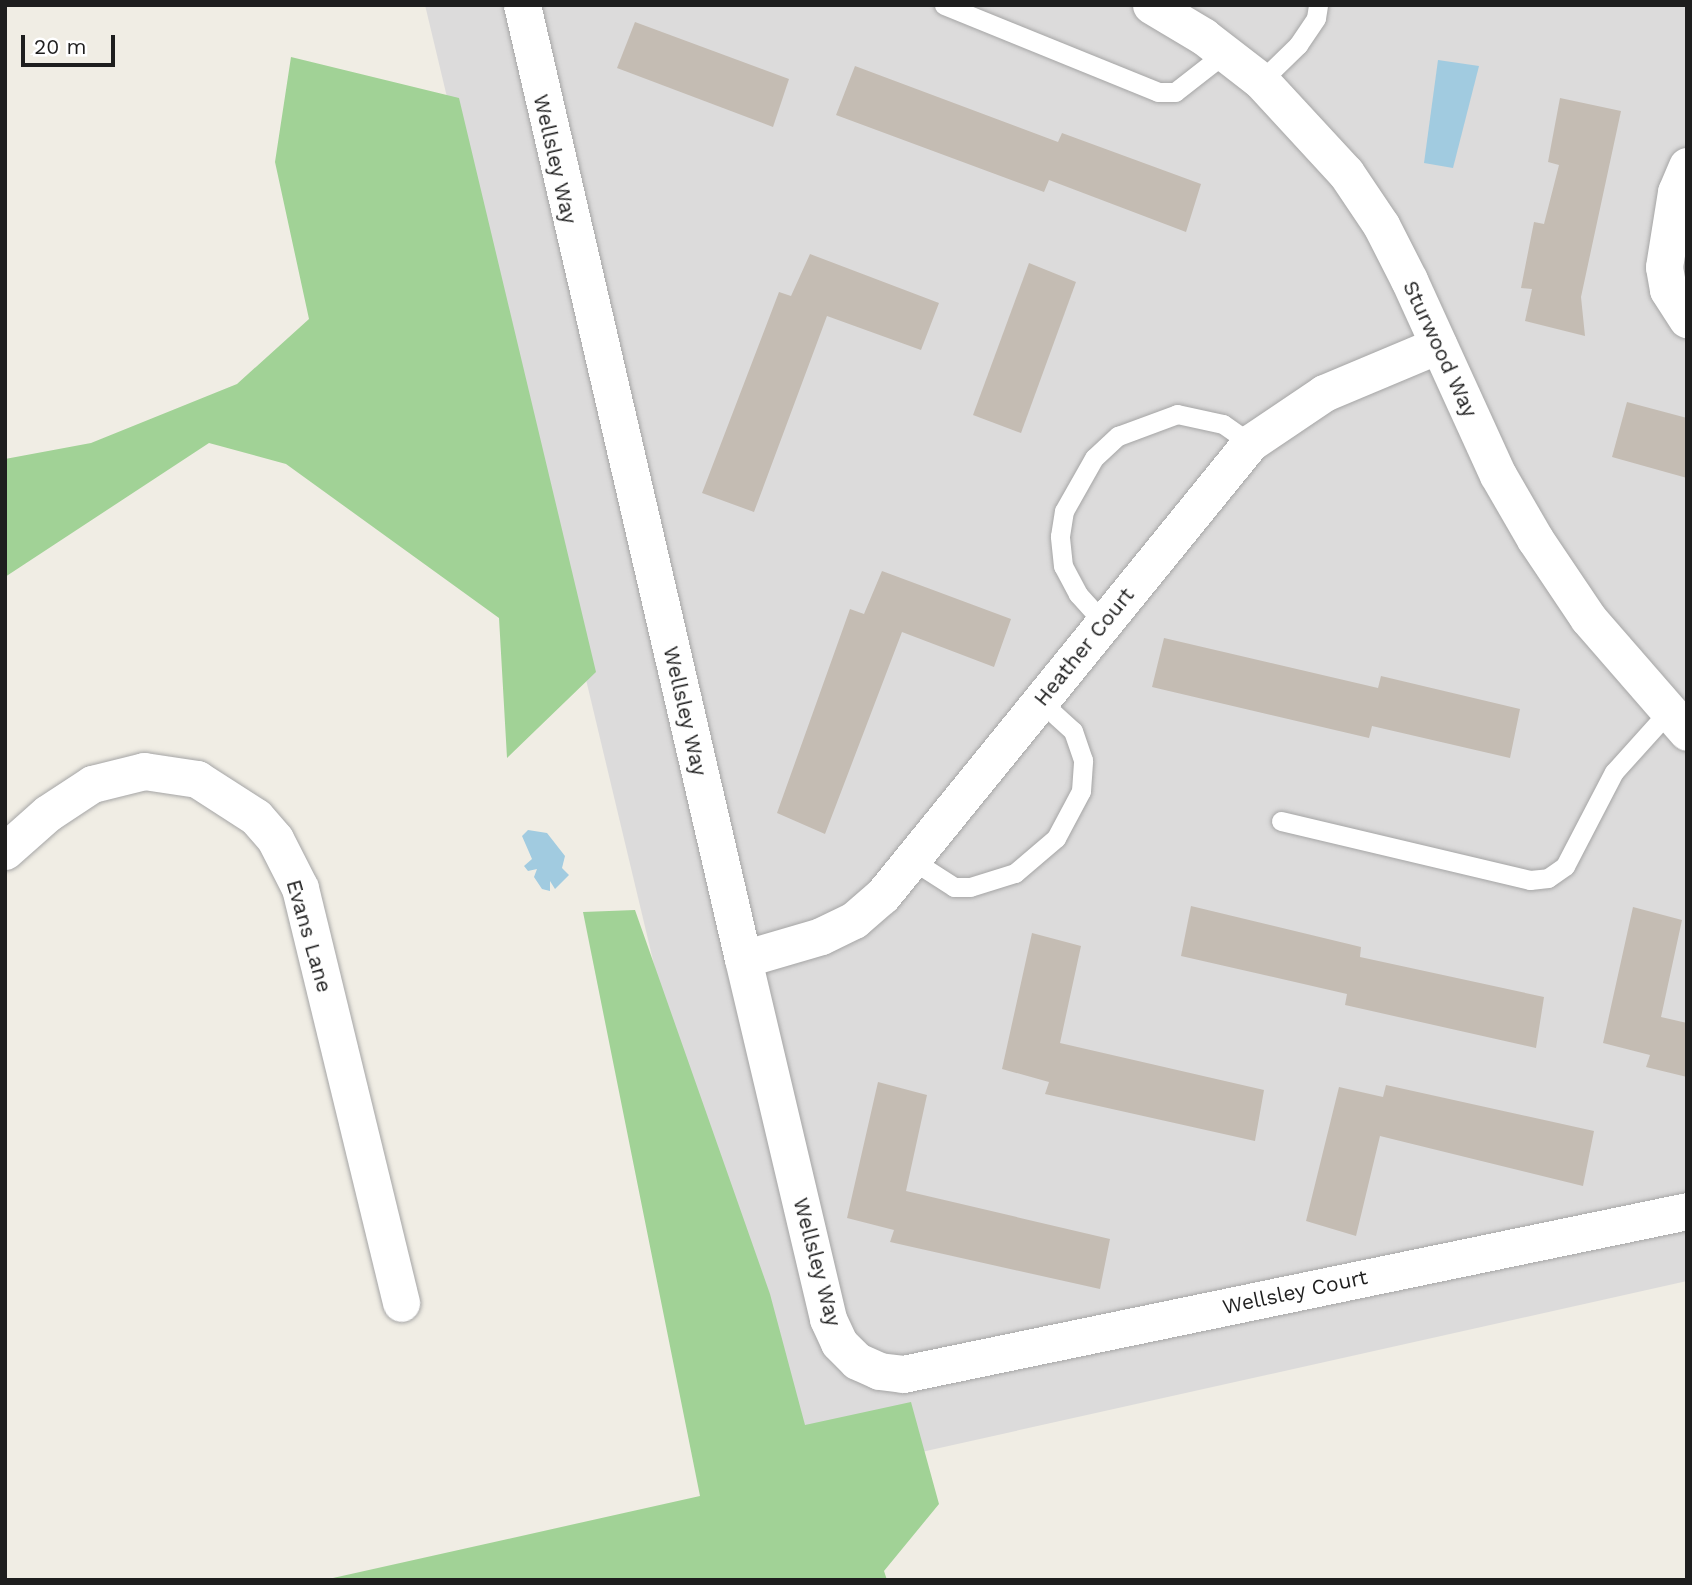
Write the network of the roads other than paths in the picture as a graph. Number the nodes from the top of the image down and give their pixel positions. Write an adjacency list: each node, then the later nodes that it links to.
1 (522, 5): 17 (street, Wellsley Way)
2 (944, 5): 5 (lane)
3 (1152, 5): 5 (street, Sturwood Way)
4 (1318, 5): 6 (lane)
5 (1225, 53): 6 (street, Sturwood Way)
6 (1261, 81): 9 (street, Sturwood Way)
7 (1687, 166): 8 (street)
8 (1687, 319)
9 (1438, 345): 10 (street, Heather Court); 13 (street, Sturwood Way)
10 (1250, 443): 11 (street, Heather Court); 11 (lane)
11 (1104, 623): 12 (street, Heather Court)
12 (1040, 701): 16 (street, Heather Court); 16 (lane)
13 (1677, 722): 14 (lane)
14 (1281, 821)
15 (5, 851): 19 (street, Evans Lane)
16 (912, 860): 17 (street, Heather Court)
17 (743, 959): 20 (street, Wellsley Way)
18 (1687, 1211): 20 (street, Wellsley Court)
19 (401, 1303)
20 (903, 1374)

